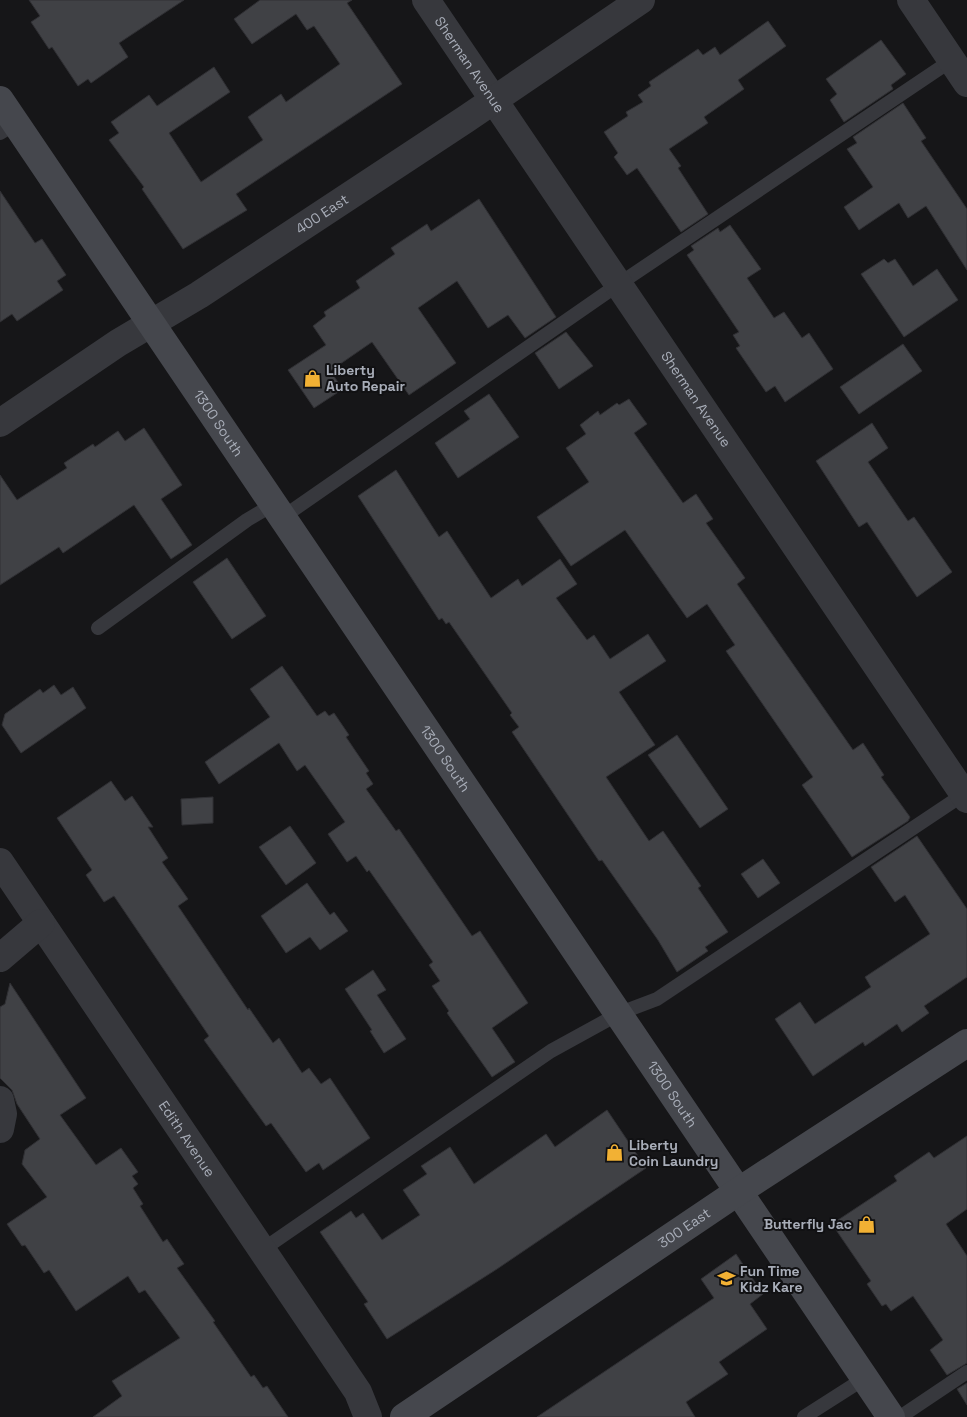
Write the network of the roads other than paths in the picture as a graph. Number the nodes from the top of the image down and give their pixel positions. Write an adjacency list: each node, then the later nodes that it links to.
1 (426, 0): 7 (street, Sherman Avenue)
2 (641, 0): 7 (street, 400 East)
3 (911, 0): 4 (street)
4 (952, 60): 5 (street); 9 (lane)
5 (967, 83)
6 (0, 100): 8 (main road, 1300 South)
7 (494, 100): 9 (street, Sherman Avenue); 10 (street, 400 East)
8 (8, 128): 10 (main road, 1300 South)
9 (619, 284): 12 (lane); 14 (street, Sherman Avenue)
10 (151, 323): 11 (street, 400 East); 12 (main road, 1300 South)
11 (0, 423)
12 (279, 511): 13 (lane); 18 (main road, 1300 South)
13 (98, 628)
14 (966, 795): 18 (lane)
15 (0, 862): 16 (street, Edith Avenue)
16 (41, 923): 17 (street); 23 (street, Edith Avenue)
17 (0, 958)
18 (620, 1014): 22 (main road, 1300 South); 23 (lane)
19 (967, 1043): 22 (main road, 300 East)
20 (0, 1100): 21 (street)
21 (0, 1129)
22 (739, 1191): 25 (main road, 1300 South); 27 (main road, 300 East)
23 (262, 1250): 26 (street, Edith Avenue)
24 (967, 1372): 30 (lane)
25 (865, 1378): 28 (lane); 29 (main road, 1300 South)
26 (368, 1417)
27 (404, 1417)
28 (804, 1417)
29 (891, 1417)
30 (900, 1417)

